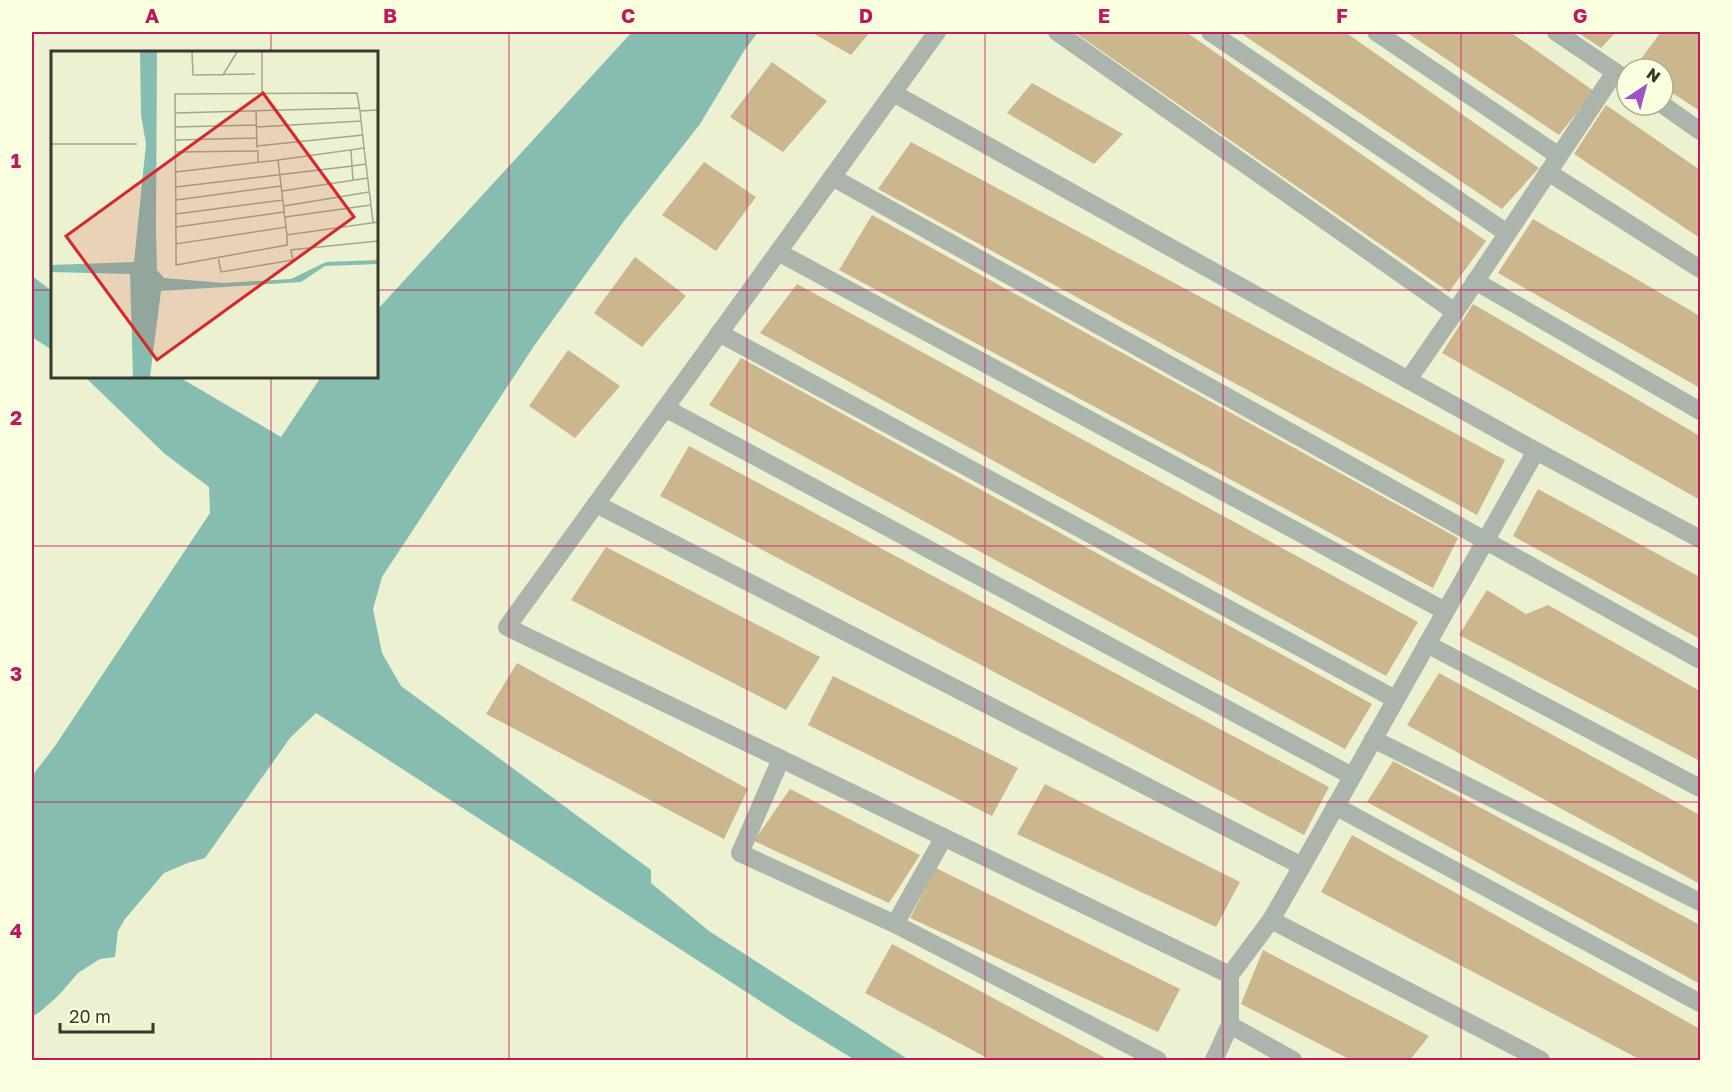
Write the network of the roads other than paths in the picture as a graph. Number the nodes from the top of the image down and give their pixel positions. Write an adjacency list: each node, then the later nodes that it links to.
1 (937, 32): 8 (street)
2 (1057, 32): 18 (street)
3 (1210, 32): 14 (street)
4 (1376, 32): 11 (street)
5 (1556, 32): 6 (street)
6 (1615, 72)
7 (1615, 84): 11 (street)
8 (893, 93): 13 (street); 20 (street)
9 (1675, 113): 10 (street)
10 (1701, 131)
11 (1559, 156): 12 (street)
12 (1548, 172): 14 (street); 16 (street)
13 (832, 177): 15 (street); 26 (street)
14 (1508, 233): 17 (street)
15 (778, 252): 19 (street); 27 (street)
16 (1701, 268)
17 (1475, 281): 18 (street); 22 (street)
18 (1455, 312): 20 (street)
19 (719, 333): 21 (street); 30 (street)
20 (1408, 380): 23 (street)
21 (665, 408): 24 (street); 33 (street)
22 (1701, 411)
23 (1536, 451): 25 (street); 26 (street)
24 (596, 504): 32 (street); 37 (street)
25 (1701, 539)
26 (1486, 540): 27 (street); 29 (street)
27 (1445, 611): 28 (street)
28 (1427, 644): 30 (street); 34 (street)
29 (1701, 660)
30 (1395, 699): 31 (street)
31 (1373, 739): 33 (street); 38 (street)
32 (781, 759): 36 (street); 40 (street)
33 (1352, 776): 35 (street)
34 (1701, 788)
35 (1335, 806): 37 (street); 42 (street)
36 (944, 837): 40 (street); 41 (street)
37 (1302, 866): 39 (street)
38 (1701, 902)
39 (1271, 920): 41 (street); 47 (street)
40 (895, 924): 44 (street)
41 (1230, 975): 43 (street)
42 (1701, 1003)
43 (1230, 1025): 45 (street); 46 (street)
44 (1158, 1060)
45 (1214, 1060)
46 (1293, 1060)
47 (1541, 1060)

